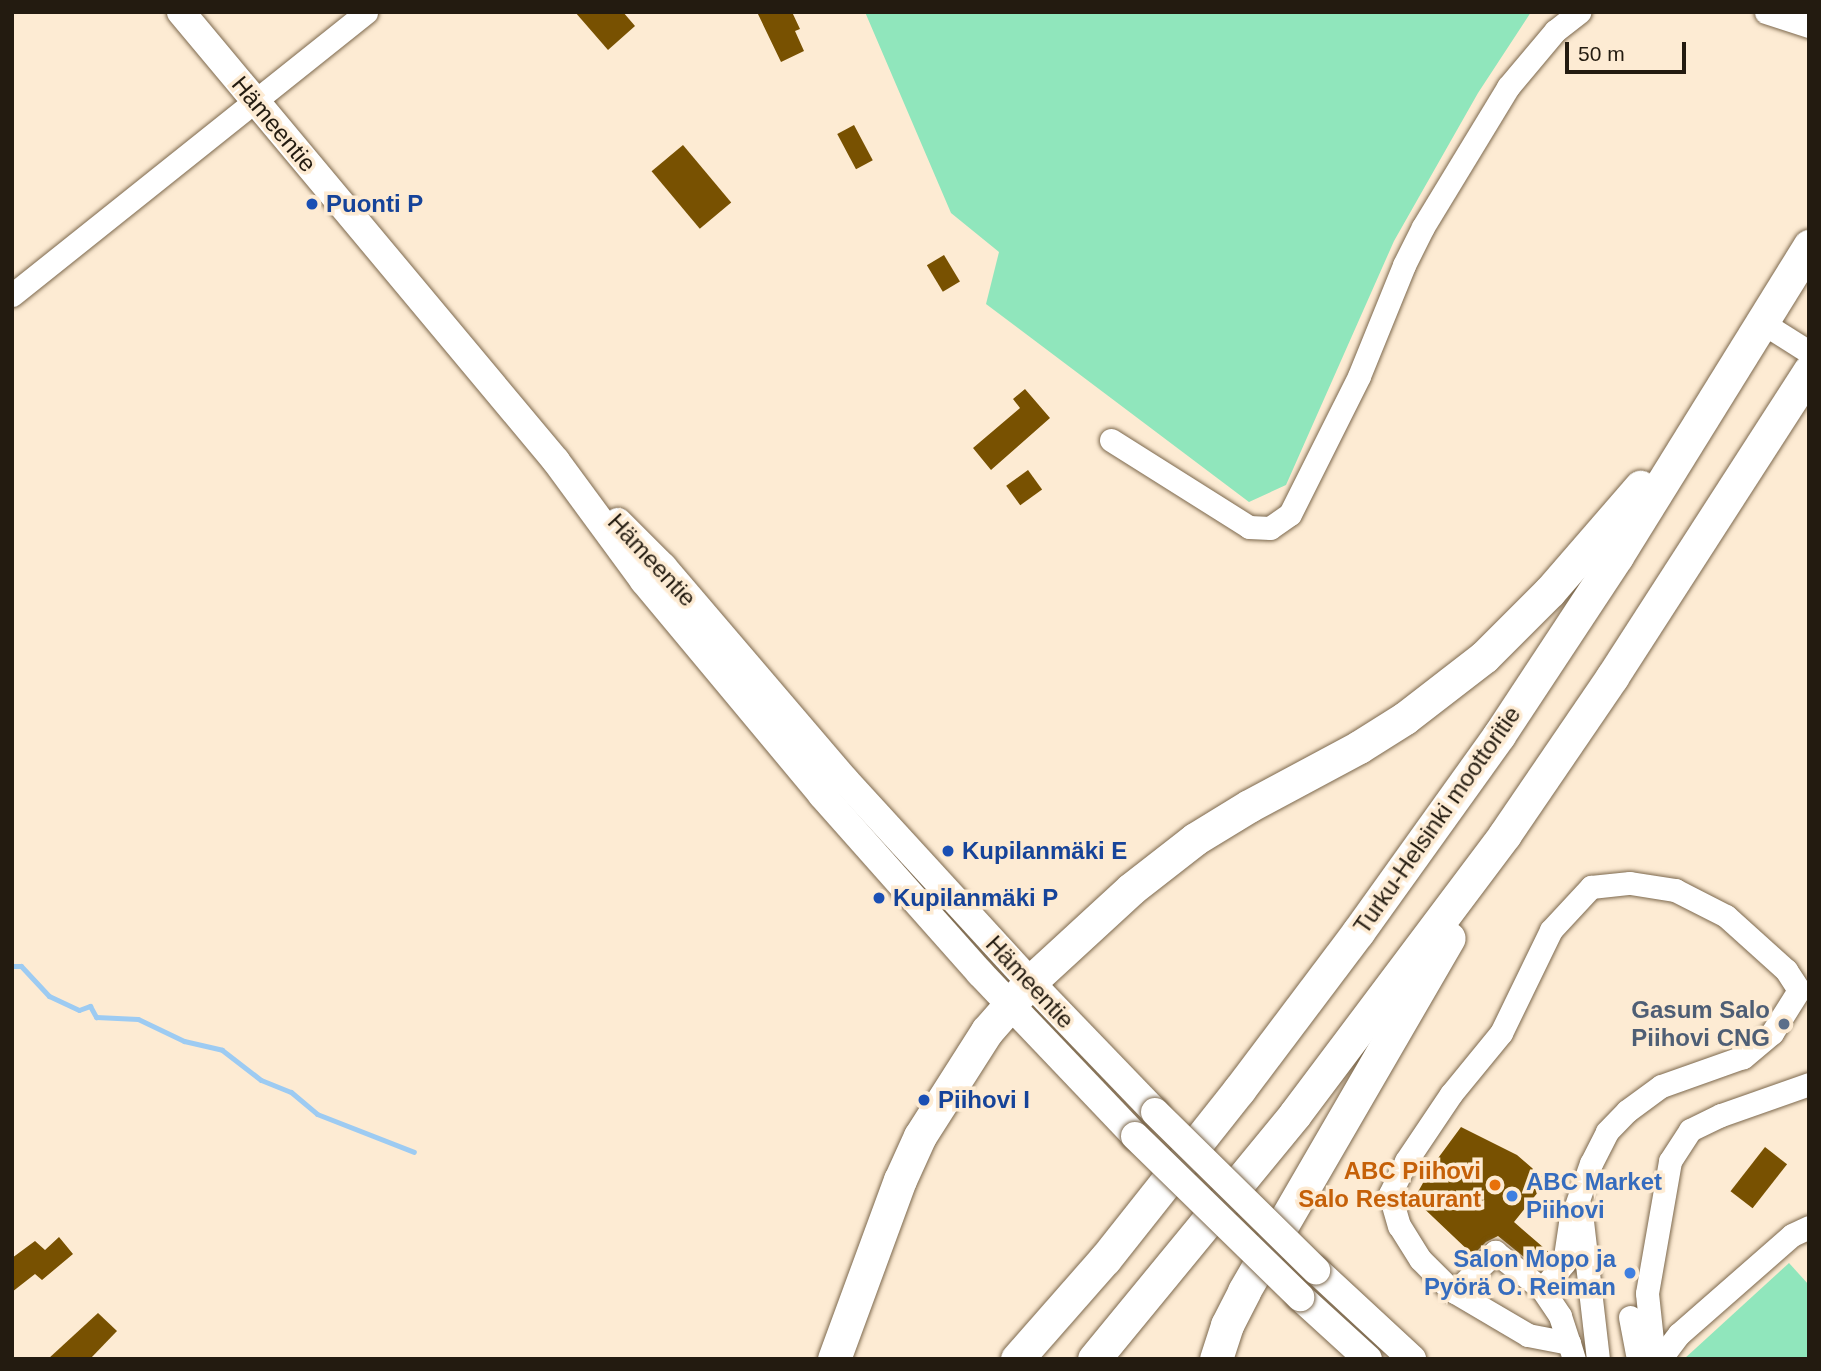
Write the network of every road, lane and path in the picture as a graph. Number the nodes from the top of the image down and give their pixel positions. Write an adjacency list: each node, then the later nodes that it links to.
1 (181, 12): 6 (main road, Hämeentie)
2 (366, 12): 6 (street)
3 (1579, 12): 13 (street)
4 (1766, 12): 5 (street)
5 (1809, 26)
6 (256, 102): 8 (street); 15 (main road, Hämeentie)
7 (1809, 246): 9 (highway, Turku-Helsinki moottoritie)
8 (12, 295)
9 (1763, 323): 10 (street); 12 (highway, Turku-Helsinki moottoritie)
10 (1809, 352)
11 (1809, 371): 14 (highway)
12 (1719, 394): 15 (highway); 29 (highway, Turku-Helsinki moottoritie)
13 (1111, 440)
14 (1505, 834): 30 (highway); 31 (highway)
15 (1019, 993): 28 (highway); 32 (main road, Hämeentie, bridge); 33 (main road, Hämeentie, bridge)
16 (1809, 1084): 17 (street)
17 (1785, 1094): 18 (street); 27 (street)
18 (1809, 1099)
19 (1581, 1194): 21 (street); 23 (street); 24 (street)
20 (1809, 1227): 27 (street)
21 (1560, 1272): 22 (street); 23 (street)
22 (1542, 1289): 24 (street); 26 (street)
23 (1588, 1291): 34 (street)
24 (1455, 1292): 26 (street)
25 (1630, 1317): 27 (street)
26 (1571, 1351)
27 (1649, 1358)
28 (834, 1359)
29 (1017, 1359)
30 (1094, 1359)
31 (1216, 1359)
32 (1368, 1359)
33 (1412, 1359)
34 (1598, 1359)

